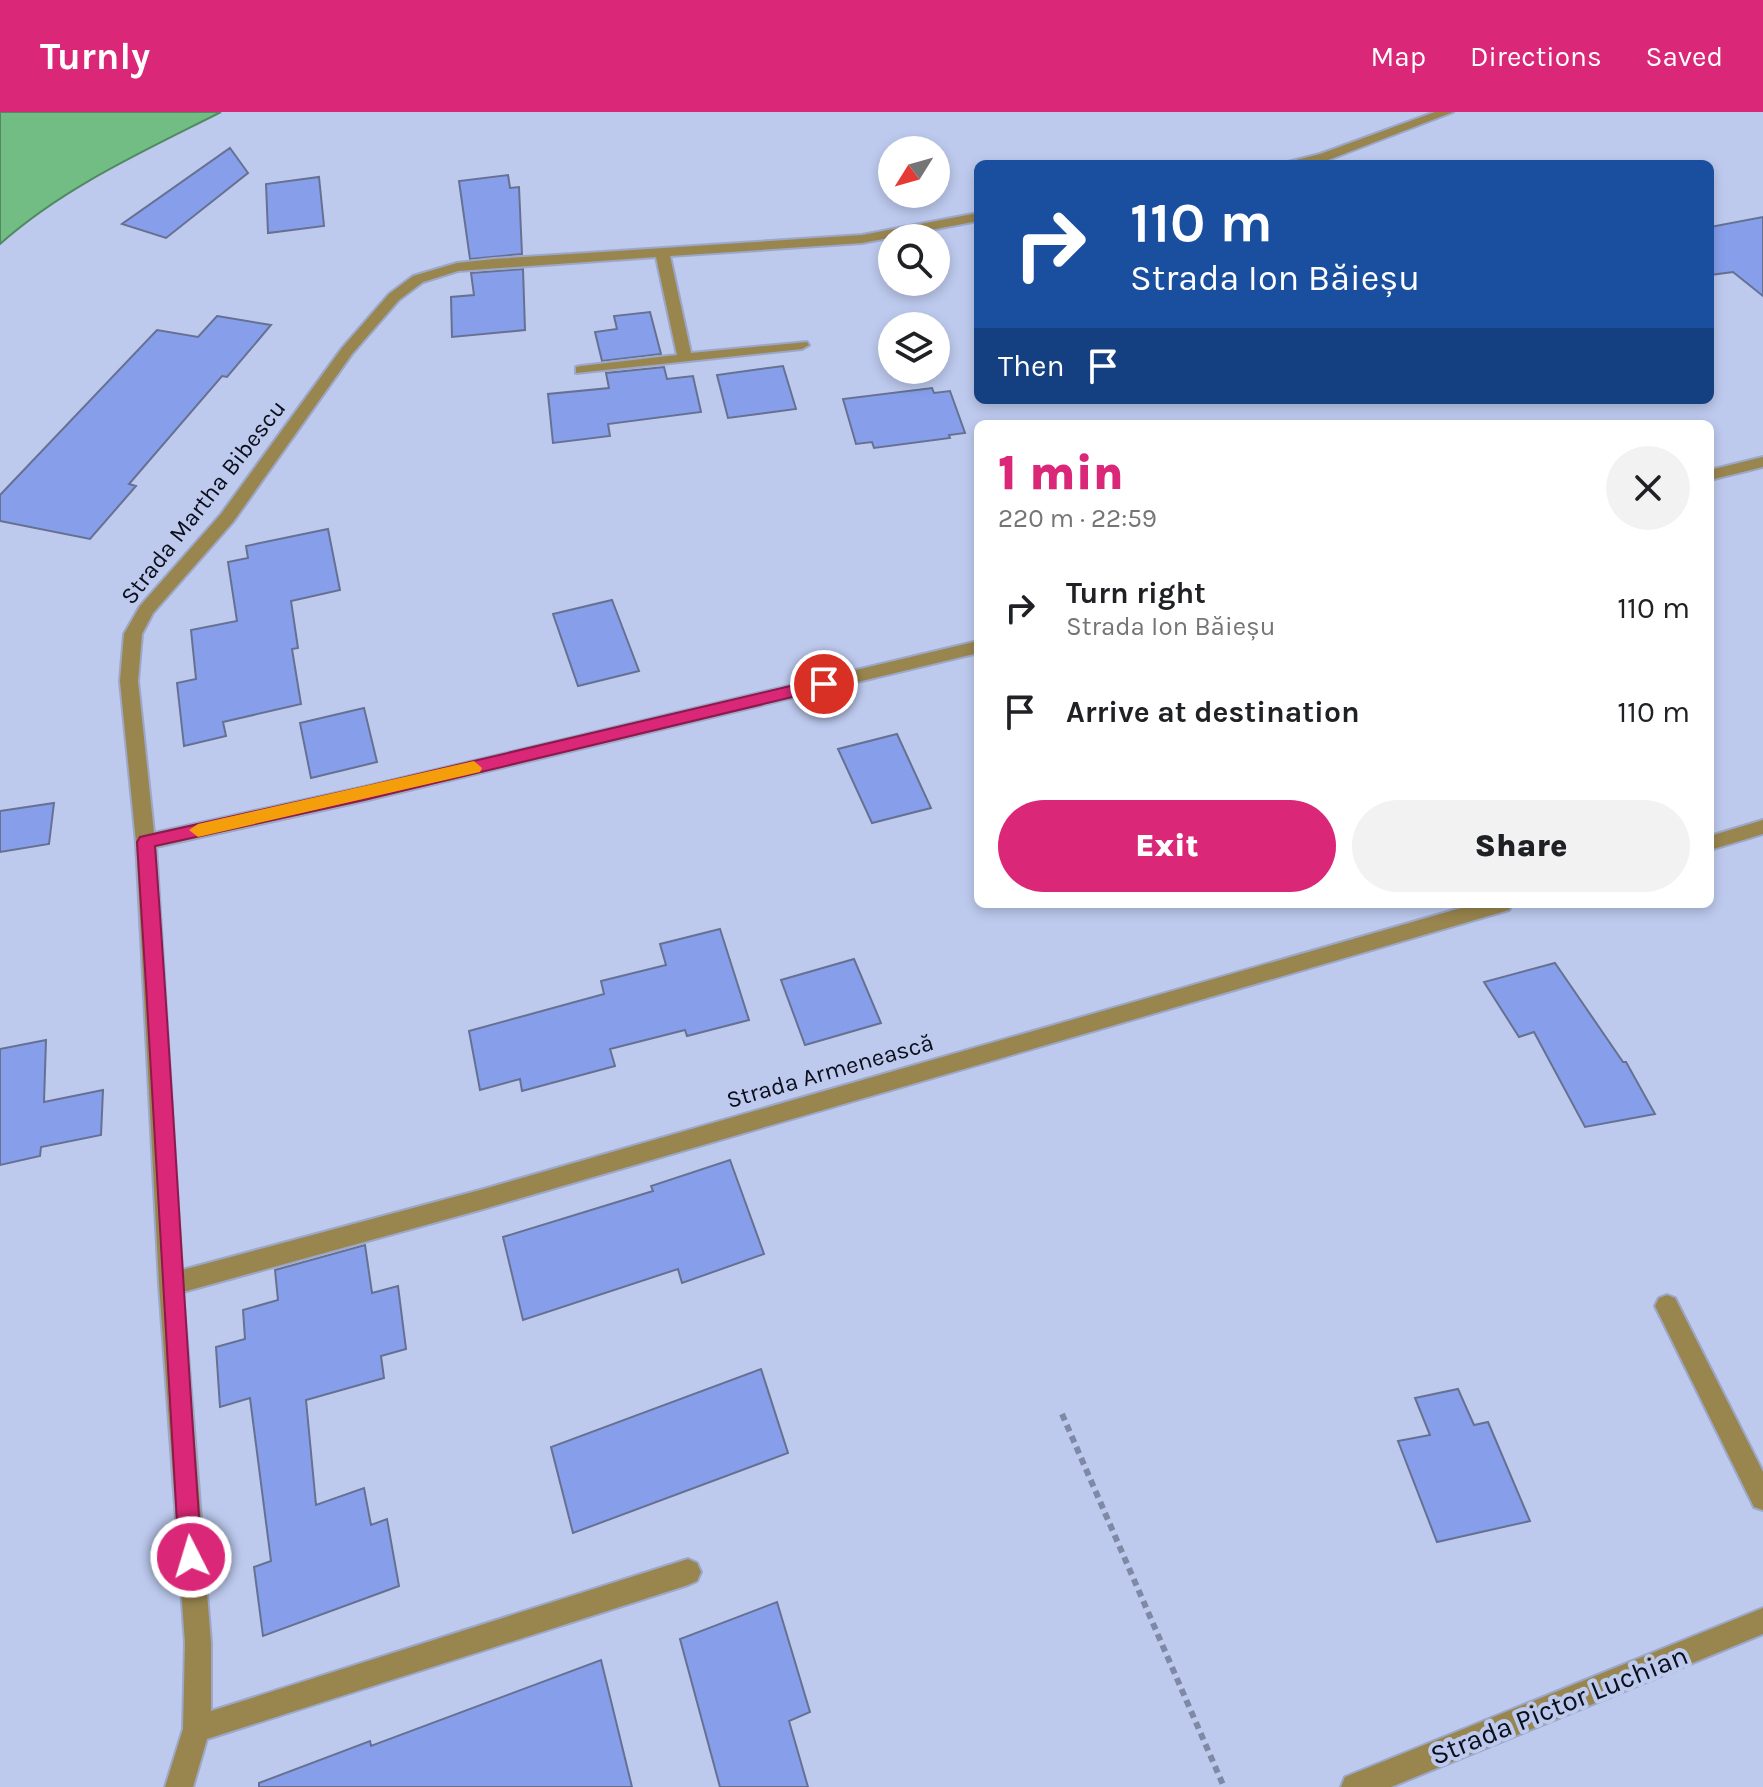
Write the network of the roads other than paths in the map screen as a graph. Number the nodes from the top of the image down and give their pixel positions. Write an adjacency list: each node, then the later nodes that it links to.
1 (1447, 112): 2 (street)
2 (1307, 160)
3 (974, 218): 4 (street, Strada Martha Bibescu)
4 (662, 251): 6 (street); 12 (street, Strada Martha Bibescu)
5 (802, 345): 6 (street)
6 (685, 358): 7 (street)
7 (581, 370)
8 (1763, 462): 9 (street)
9 (1714, 474)
10 (974, 648): 12 (street)
11 (1763, 827): 13 (street)
12 (146, 842): 15 (street, Strada Martha Bibescu)
13 (1714, 842)
14 (1488, 908): 15 (street, Strada Armenească)
15 (171, 1284): 20 (street, Strada Martha Bibescu)
16 (1667, 1306): 17 (street)
17 (1763, 1498)
18 (688, 1572): 20 (street)
19 (1763, 1621): 22 (street, Strada Pictor Luchian)
20 (197, 1729): 21 (street, Strada Martha Bibescu)
21 (179, 1787)
22 (1355, 1787)

